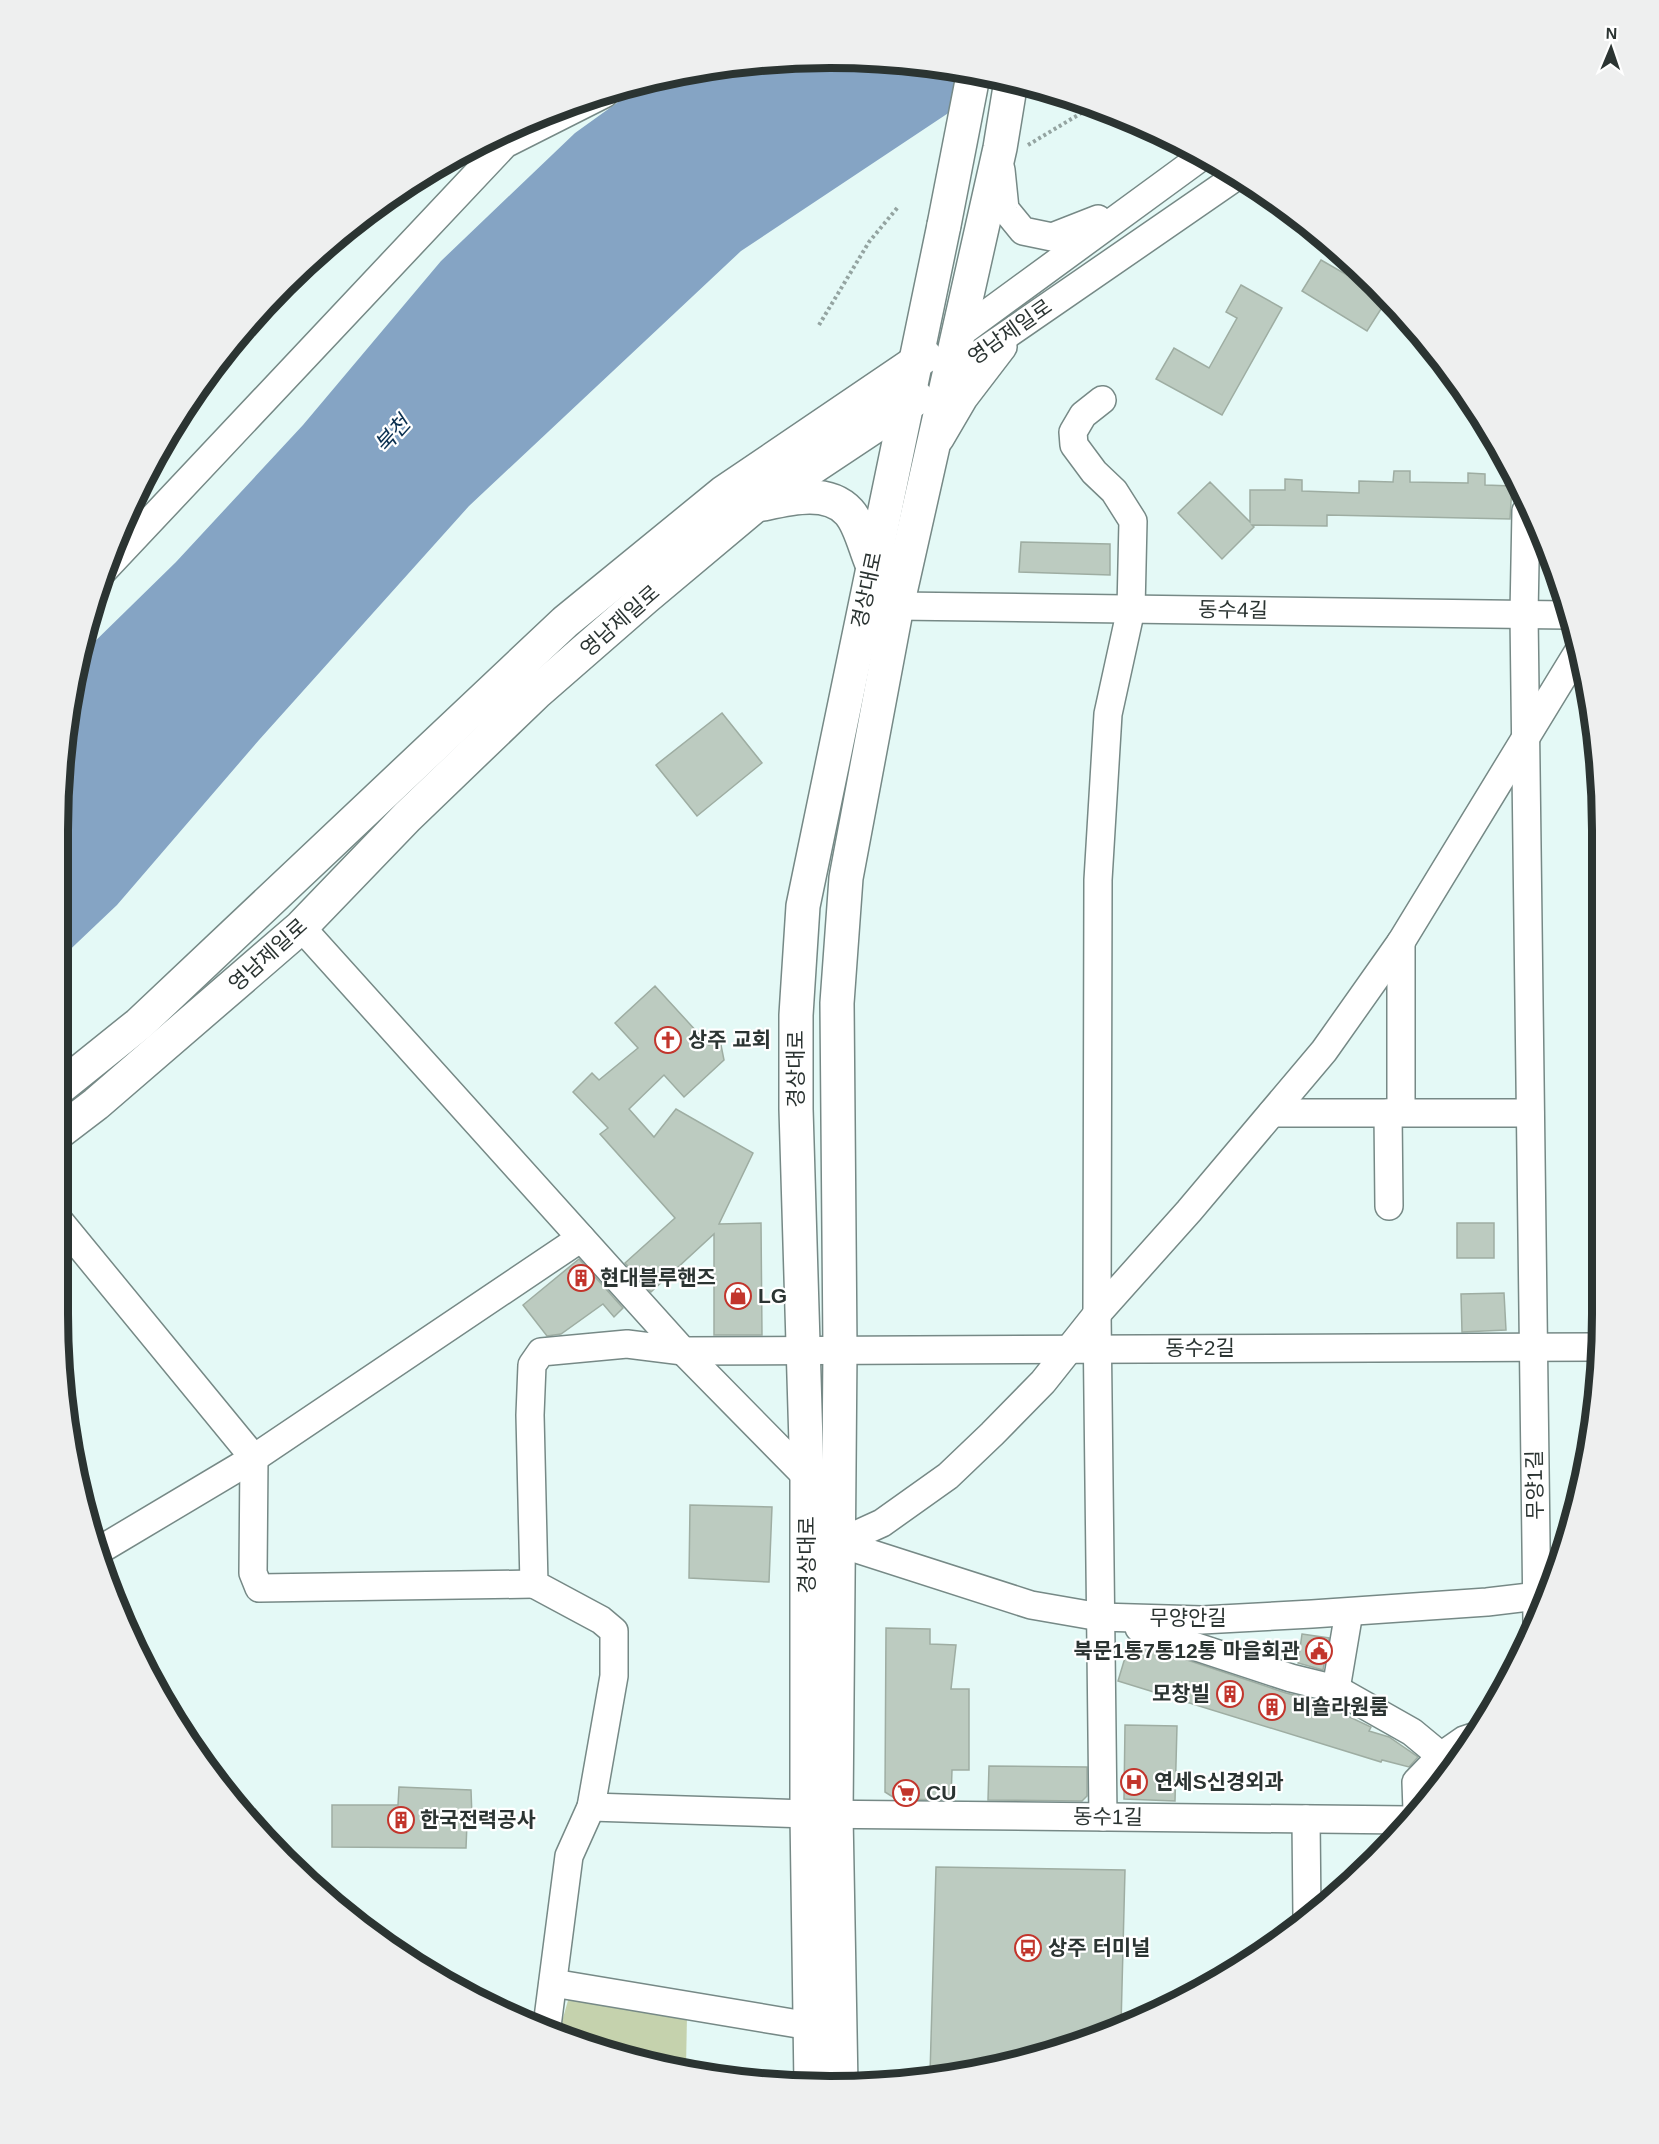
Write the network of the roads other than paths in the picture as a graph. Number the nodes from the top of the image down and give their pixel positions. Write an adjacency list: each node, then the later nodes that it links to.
1 (972, 81): 10 (main road, 경상대로, bridge)
2 (1011, 89): 4 (main road, 경상대로)
3 (549, 122): 17 (street)
4 (1011, 148): 7 (street); 9 (main road, 경상대로)
5 (1195, 162): 7 (street, 영남제일로)
6 (1229, 182): 8 (street, 영남제일로)
7 (1130, 207): 9 (street, 영남제일로)
8 (1023, 324): 11 (street, 영남제일로); 14 (street)
9 (959, 334): 10 (main road, 영남제일로); 11 (main road, 경상대로)
10 (916, 363): 13 (main road, 경상대로); 27 (main road, 영남제일로)
11 (950, 374): 13 (main road, 영남제일로); 14 (main road, 경상대로)
12 (1102, 400): 20 (street)
13 (907, 405): 15 (main road, 영남제일로); 18 (main road, 경상대로)
14 (932, 453): 19 (main road, 경상대로)
15 (756, 505): 18 (main road); 25 (main road, 영남제일로)
16 (1526, 521): 21 (street, 무양1길)
17 (121, 551)
18 (872, 564): 40 (main road, 경상대로)
19 (897, 606): 20 (street, 동수4길); 41 (main road, 경상대로)
20 (1131, 609): 21 (street, 동수4길); 35 (street)
21 (1524, 614): 22 (street, 동수4길); 24 (street, 무양1길)
22 (1561, 615)
23 (1572, 661): 24 (street)
24 (1526, 734): 26 (street); 30 (street, 무양1길)
25 (301, 927): 31 (main road, 영남제일로); 34 (street)
26 (1401, 942): 28 (street); 29 (street)
27 (68, 1081)
28 (1394, 1112): 29 (street); 30 (street); 32 (street)
29 (1272, 1113): 35 (street)
30 (1530, 1113): 39 (street, 무양1길)
31 (68, 1125)
32 (1389, 1206)
33 (68, 1231): 43 (street)
34 (581, 1238): 42 (street); 43 (street)
35 (1097, 1314): 37 (street); 38 (street)
36 (1591, 1347): 39 (street, 동수2길)
37 (1070, 1348): 38 (street, 동수2길); 41 (street, 동수2길); 45 (street)
38 (1098, 1348): 39 (street, 동수2길); 51 (street)
39 (1533, 1348): 48 (street, 무양1길)
40 (805, 1349): 41 (street, 동수2길); 42 (street, 동수2길); 44 (main road, 경상대로)
41 (840, 1349): 45 (main road, 경상대로)
42 (683, 1351): 44 (street); 47 (street, 동수2길)
43 (254, 1458): 46 (street); 47 (street)
44 (807, 1477): 57 (main road, 경상대로)
45 (838, 1543): 51 (street, 무양안길); 57 (main road, 경상대로)
46 (104, 1547)
47 (534, 1584): 56 (street)
48 (1540, 1589)
49 (1533, 1605): 50 (street, 무양안길)
50 (1349, 1612): 51 (street, 무양안길); 52 (street)
51 (1101, 1617): 52 (street); 58 (street)
52 (1336, 1689): 54 (street)
53 (1459, 1743): 54 (street)
54 (1441, 1756): 55 (street)
55 (1417, 1799)
56 (591, 1807): 57 (street, 동수1길); 62 (street)
57 (822, 1814): 58 (street, 동수1길); 64 (main road, 경상대로); 66 (main road, 경상대로)
58 (1103, 1817): 59 (street, 동수1길)
59 (1306, 1819): 60 (street, 동수1길); 61 (street)
60 (1399, 1820)
61 (1307, 1908)
62 (553, 1983): 63 (street); 64 (street)
63 (548, 2022)
64 (810, 2026): 65 (main road, 경상대로)
65 (811, 2076)
66 (840, 2076)

